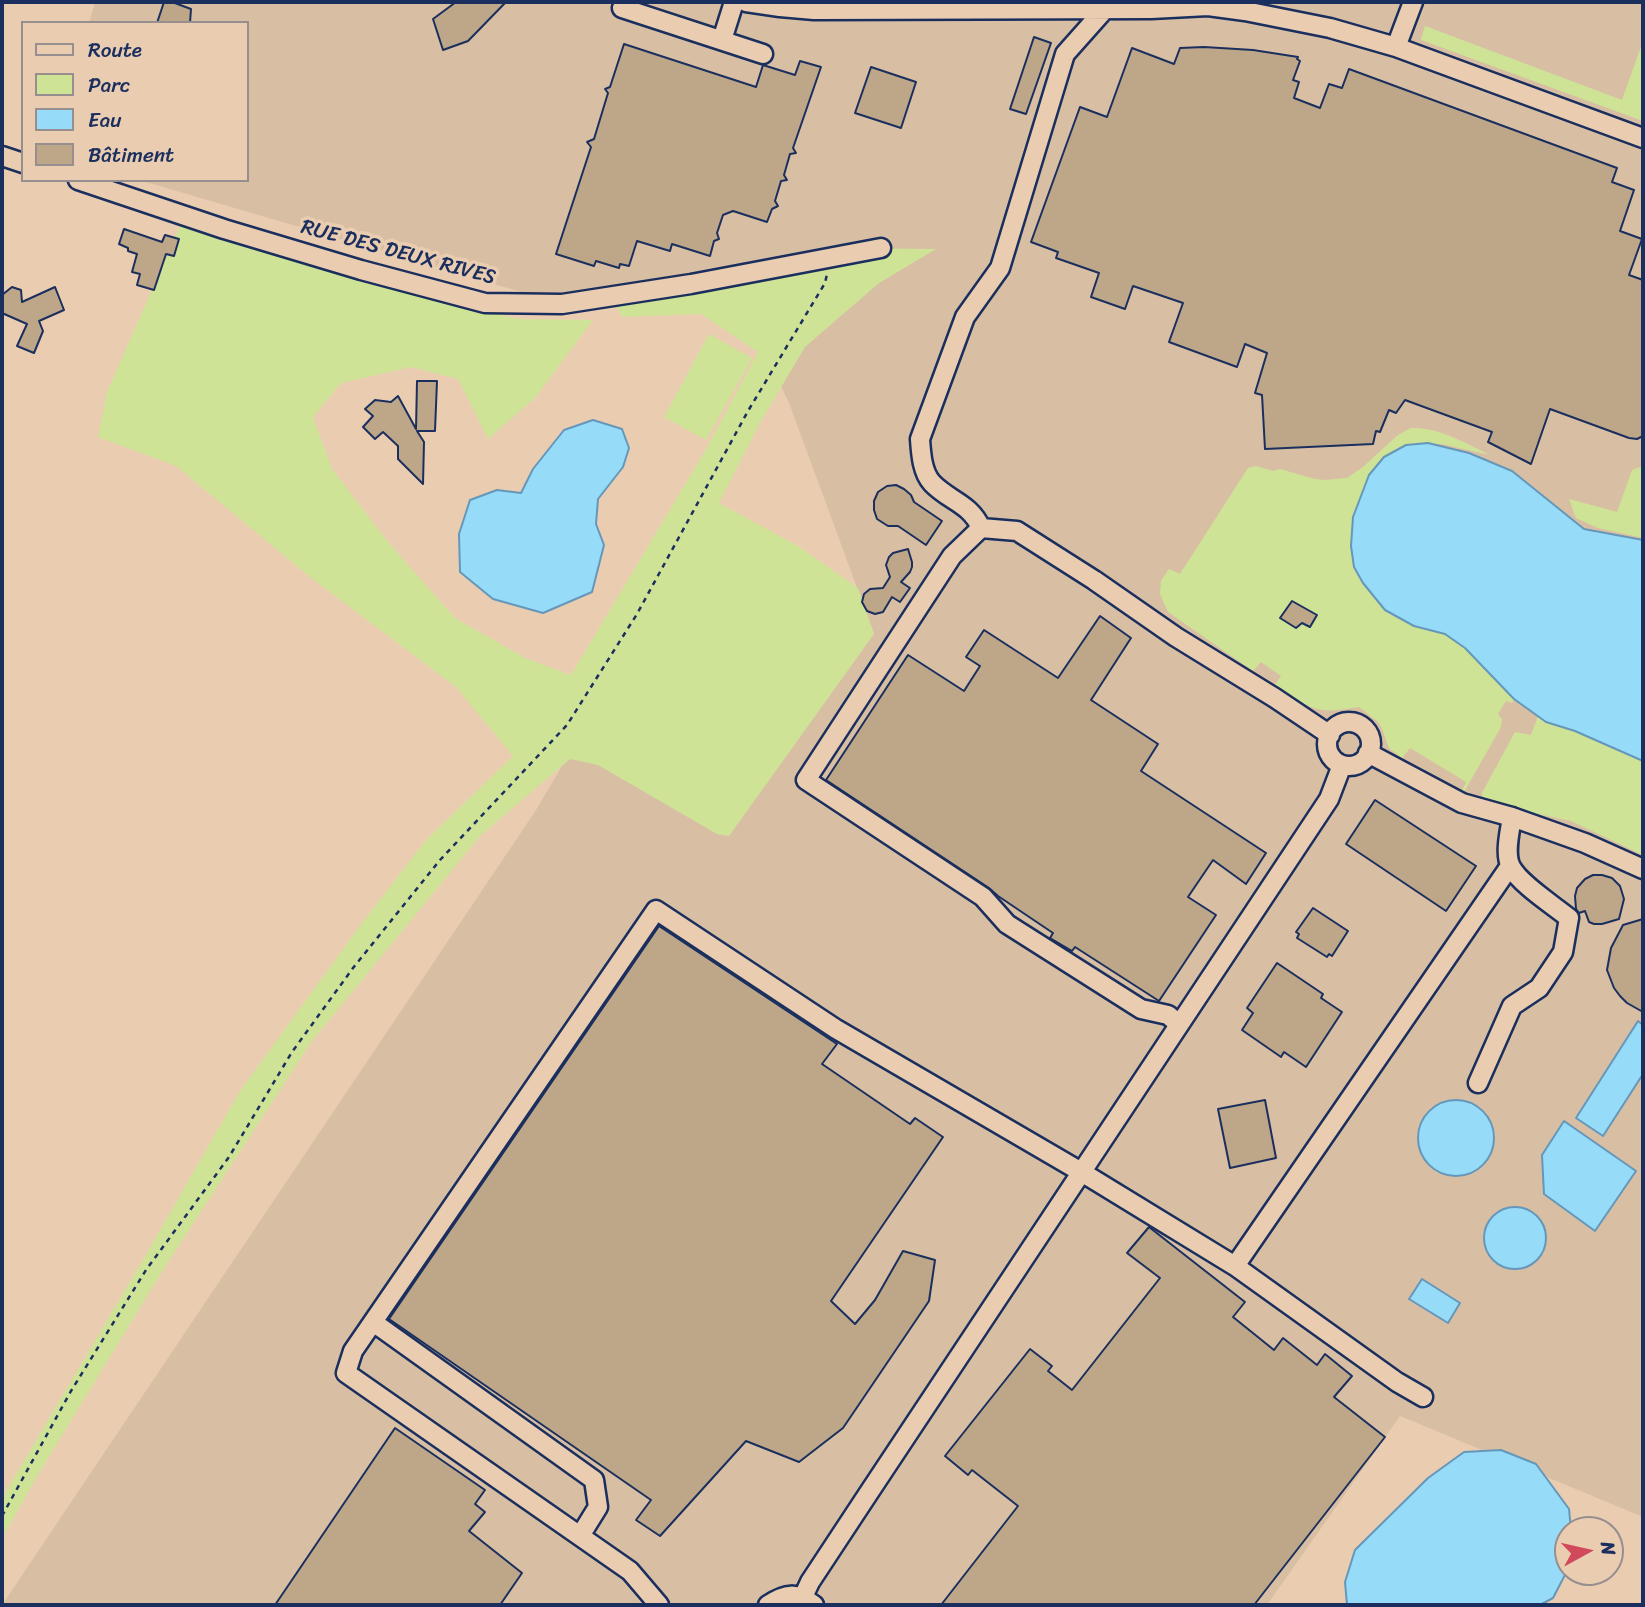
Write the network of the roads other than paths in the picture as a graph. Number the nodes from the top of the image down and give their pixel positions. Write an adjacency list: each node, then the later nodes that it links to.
1 (734, 2): 8 (street)
2 (746, 2): 7 (street)
3 (1413, 2): 9 (street)
4 (1149, 5): 5 (street); 7 (street)
5 (1246, 6): 9 (street)
6 (622, 8): 8 (street)
7 (1105, 9): 16 (street)
8 (722, 40): 10 (street)
9 (1396, 47): 11 (street)
10 (764, 54)
11 (1643, 138)
12 (2, 156): 13 (street)
13 (21, 162)
14 (84, 182): 15 (street, RUE DES DEUX RIVES)
15 (881, 248)
16 (981, 528): 17 (street); 23 (street)
17 (1330, 735): 18 (street); 19 (street)
18 (1368, 753): 19 (street); 20 (street)
19 (1342, 765): 23 (street)
20 (1512, 817): 21 (street); 22 (street)
21 (1510, 866): 24 (street); 26 (street)
22 (1643, 869)
23 (1180, 1024): 25 (street)
24 (1478, 1083)
25 (1083, 1173): 26 (street); 27 (street); 30 (street)
26 (1235, 1266): 28 (street)
27 (373, 1322): 29 (street); 29 (street)
28 (1423, 1397)
29 (580, 1536): 31 (street)
30 (808, 1601): 32 (street)
31 (659, 1605)
32 (768, 1605)

